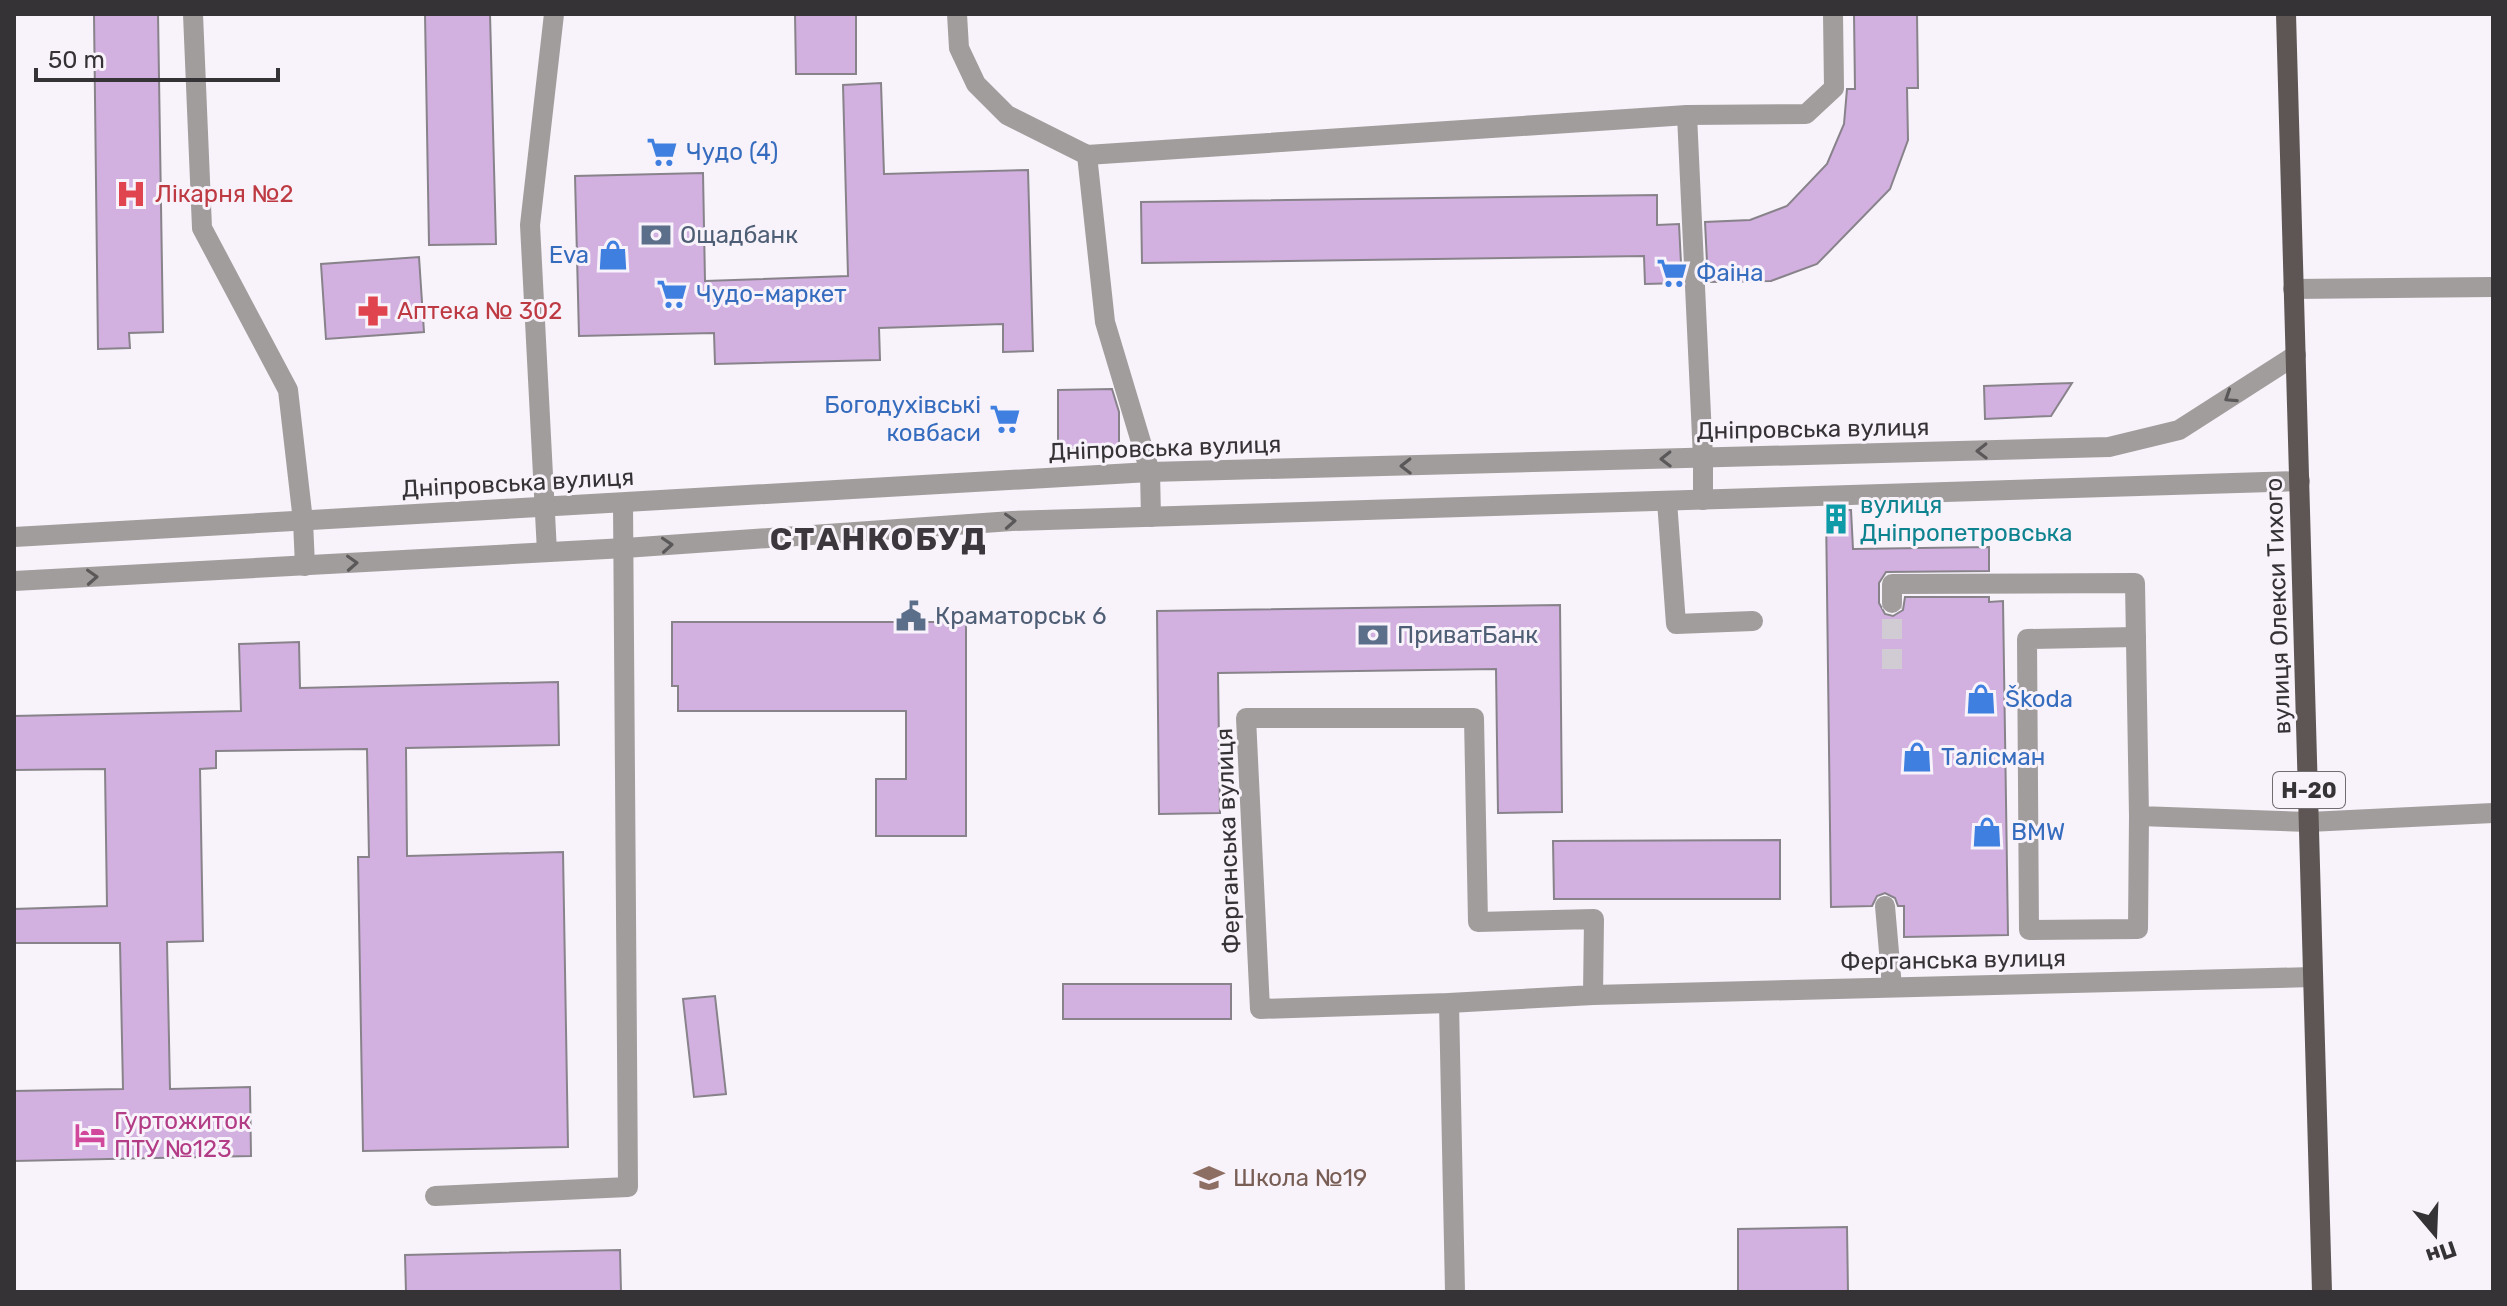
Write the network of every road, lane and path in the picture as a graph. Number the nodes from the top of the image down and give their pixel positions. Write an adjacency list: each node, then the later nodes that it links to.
1 (193, 14): 19 (street)
2 (554, 14): 17 (street)
3 (957, 14): 7 (street)
4 (1833, 14): 6 (street)
5 (2286, 14): 9 (main road, вулиця Олекси Тихого / Н-20)
6 (1687, 115): 7 (street); 11 (street)
7 (1087, 155): 12 (street)
8 (2493, 287): 9 (street)
9 (2293, 289): 10 (main road, вулиця Олекси Тихого / Н-20)
10 (2296, 355): 11 (street, Дніпровська вулиця, one-way to 11); 13 (main road, вулиця Олекси Тихого / Н-20)
11 (1703, 458): 12 (street, Дніпровська вулиця, one-way to 12); 14 (street)
12 (1150, 472): 16 (street, Дніпровська вулиця); 18 (street)
13 (2300, 481): 14 (street); 30 (main road, вулиця Олекси Тихого / Н-20)
14 (1703, 500): 15 (street)
15 (1667, 501): 18 (street); 26 (street)
16 (623, 503): 17 (street, Дніпровська вулиця); 21 (street)
17 (545, 507): 19 (street, Дніпровська вулиця); 22 (street)
18 (1151, 517): 21 (street, one-way to 18)
19 (303, 521): 20 (street, Дніпровська вулиця); 23 (street)
20 (14, 537)
21 (625, 548): 22 (street); 36 (street)
22 (547, 552): 23 (street, one-way to 22)
23 (305, 566): 24 (street, one-way to 23)
24 (14, 581)
25 (1892, 603): 27 (street)
26 (1753, 621)
27 (2136, 637): 29 (street); 29 (street)
28 (2493, 813): 30 (street)
29 (2139, 816): 30 (street)
30 (2309, 822): 32 (main road, вулиця Олекси Тихого / Н-20)
31 (1885, 906): 33 (street)
32 (2313, 977): 33 (street, Ферганська вулиця); 38 (main road, вулиця Олекси Тихого / Н-20)
33 (1892, 987): 34 (street, Ферганська вулиця)
34 (1593, 995): 35 (street, Ферганська вулиця); 35 (street, Ферганська вулиця)
35 (1449, 1003): 37 (street)
36 (435, 1196)
37 (1455, 1292)
38 (2322, 1292)

